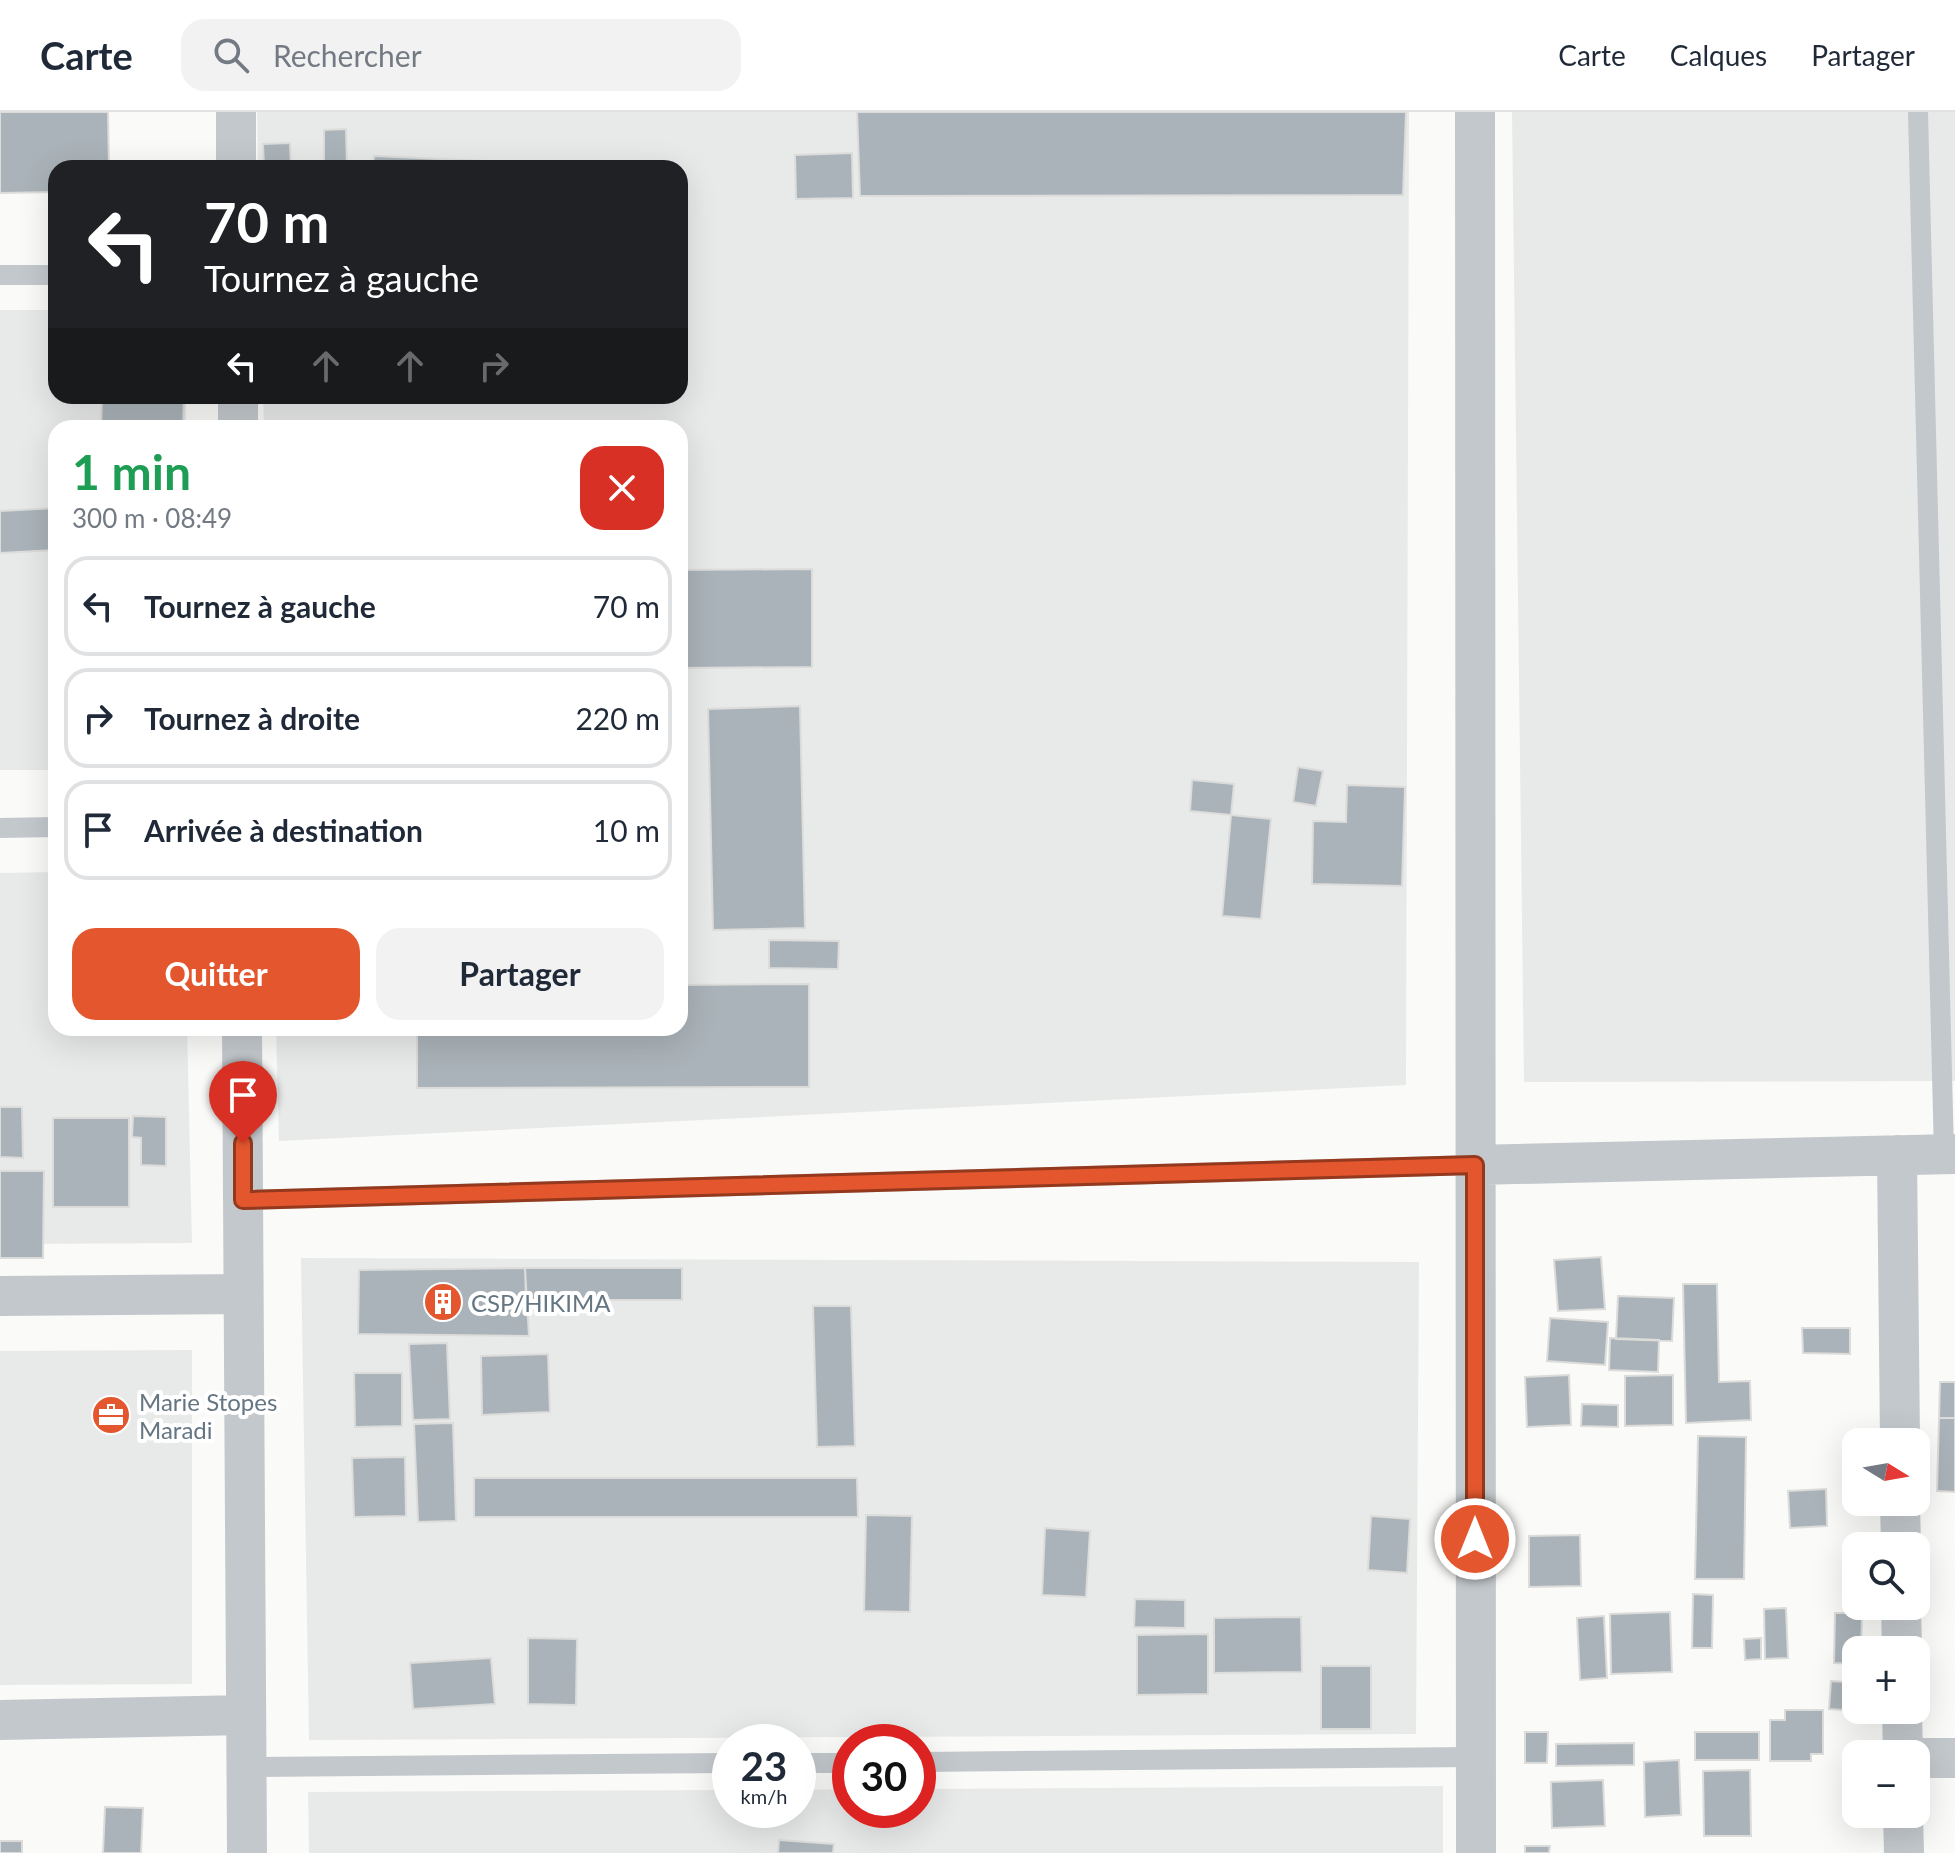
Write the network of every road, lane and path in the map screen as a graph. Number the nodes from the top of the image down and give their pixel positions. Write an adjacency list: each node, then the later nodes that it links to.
1 (236, 112): 4 (street)
2 (1475, 112): 12 (street)
3 (1918, 112): 10 (lane)
4 (236, 160)
5 (0, 275): 6 (lane)
6 (48, 275)
7 (48, 827): 8 (lane)
8 (0, 828)
9 (242, 1036): 13 (street)
10 (1950, 1154): 11 (street)
11 (1897, 1155): 12 (street); 16 (street)
12 (1475, 1165): 13 (lane); 19 (street)
13 (243, 1200): 14 (street)
14 (243, 1294): 15 (street); 17 (street)
15 (0, 1296)
16 (1900, 1428)
17 (246, 1715): 18 (street); 24 (street)
18 (0, 1720)
19 (1475, 1757): 22 (lane); 27 (street)
20 (1930, 1758): 21 (street)
21 (1955, 1758)
22 (936, 1762)
23 (712, 1763): 24 (lane)
24 (247, 1767): 26 (street)
25 (1903, 1828): 28 (street)
26 (247, 1853)
27 (1476, 1853)
28 (1904, 1853)

